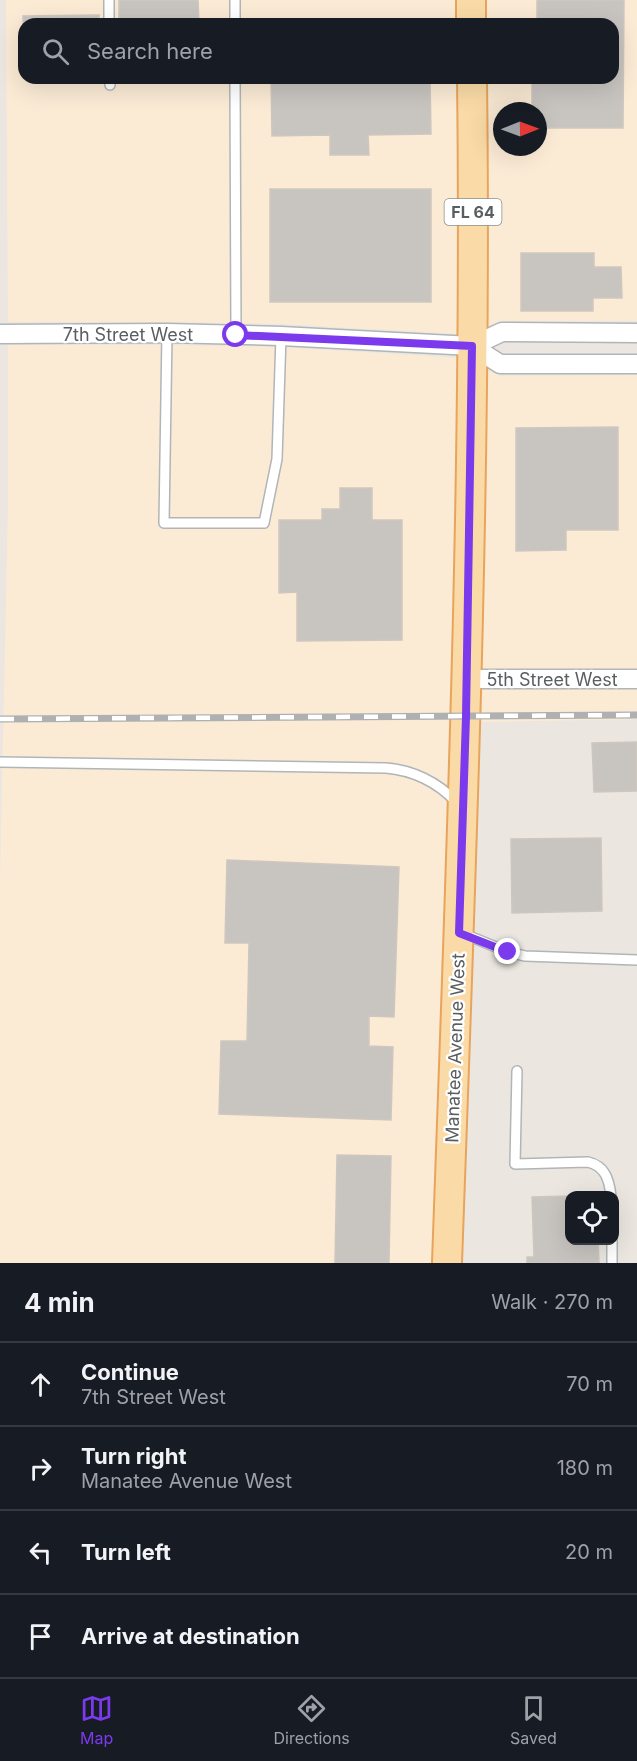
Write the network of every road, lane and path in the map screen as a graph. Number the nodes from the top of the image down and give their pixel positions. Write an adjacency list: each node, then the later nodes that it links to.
1 (109, 0): 4 (lane)
2 (235, 0): 5 (lane)
3 (471, 0): 6 (main road)
4 (109, 18)
5 (235, 18)
6 (471, 18)
7 (235, 84): 12 (lane)
8 (472, 84): 14 (main road, Manatee Avenue West / FL 64)
9 (167, 333): 11 (street, 7th Street West); 12 (street, 7th Street West); 13 (lane)
10 (637, 333): 14 (street, 7th Street West)
11 (0, 334)
12 (236, 335): 13 (street, 7th Street West)
13 (281, 336): 14 (street, 7th Street West)
14 (472, 346): 15 (street, 7th Street West); 16 (main road, Manatee Avenue West / FL 64)
15 (637, 364)
16 (467, 679): 17 (street, 5th Street West); 19 (main road, Manatee Avenue West / FL 64)
17 (637, 679)
18 (0, 762): 19 (lane)
19 (463, 811): 20 (main road, Manatee Avenue West / FL 64)
20 (459, 933): 21 (lane); 25 (main road, Manatee Avenue West / FL 64)
21 (637, 960)
22 (517, 1071): 23 (lane)
23 (609, 1191)
24 (612, 1245): 26 (lane)
25 (447, 1263)
26 (612, 1263)

